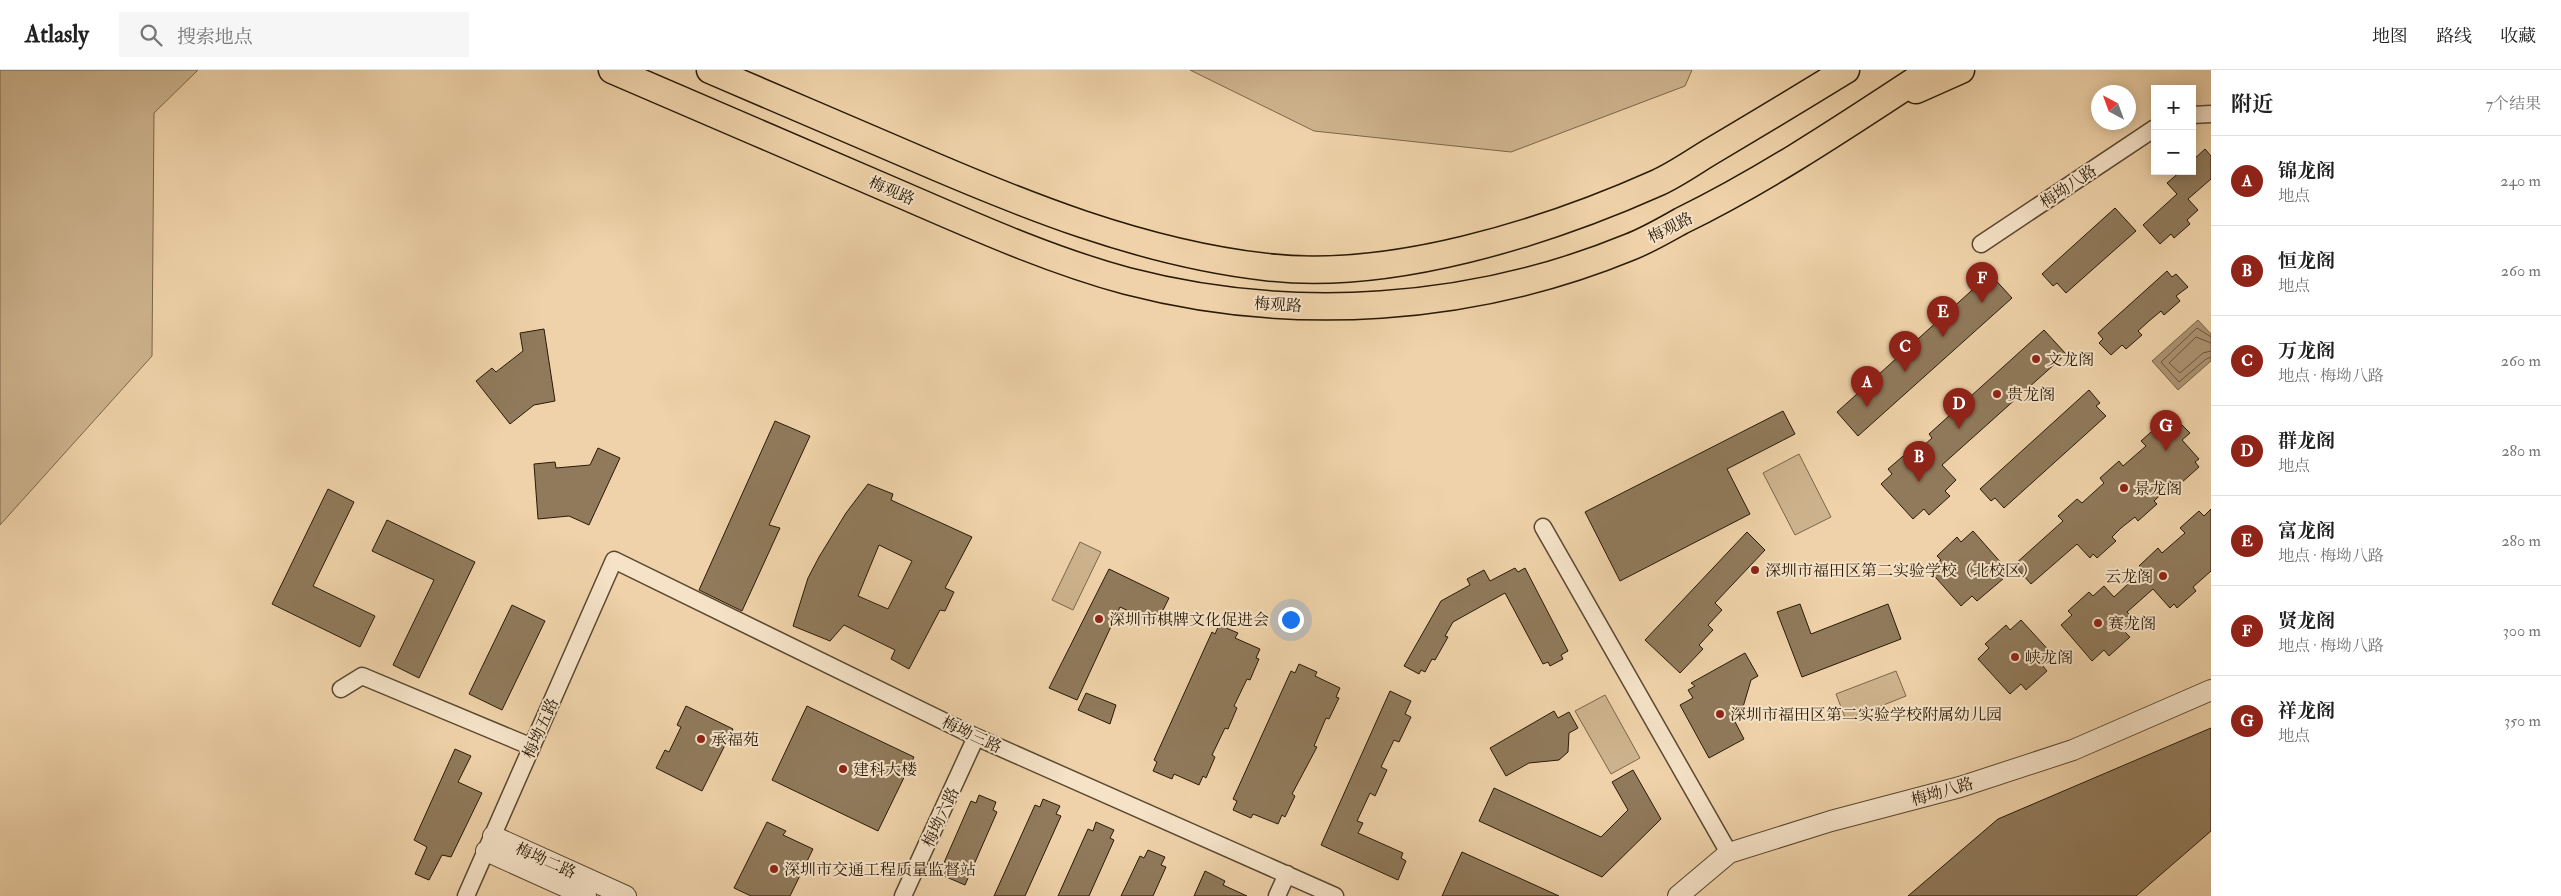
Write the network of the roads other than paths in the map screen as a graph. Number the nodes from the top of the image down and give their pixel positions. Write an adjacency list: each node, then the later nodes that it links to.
1 (612, 70): 9 (highway, 梅观路)
2 (710, 70): 10 (highway)
3 (1825, 70): 10 (highway)
4 (1846, 70): 10 (highway)
5 (1931, 70): 9 (highway, 梅观路)
6 (1962, 70): 9 (highway)
7 (2211, 114): 8 (street)
8 (2196, 115)
9 (1844, 127)
10 (1747, 130)
11 (2152, 130): 12 (street, 梅坳八路)
12 (1981, 244)
13 (1543, 527): 20 (street)
14 (614, 560): 17 (street, 梅坳三路); 18 (street, 梅坳五路)
15 (341, 689): 18 (street)
16 (2211, 690): 20 (street, 梅坳八路)
17 (976, 737): 21 (street, 梅坳三路); 25 (street, 梅坳六路)
18 (532, 747): 19 (street, 梅坳五路)
19 (490, 844): 22 (street, 梅坳五路); 23 (street, 梅坳二路); 24 (street, 梅坳二路)
20 (1729, 854): 28 (street, 梅坳八路)
21 (1287, 874): 26 (street); 27 (street, 梅坳三路)
22 (466, 896)
23 (586, 896)
24 (626, 896)
25 (903, 896)
26 (1277, 896)
27 (1335, 896)
28 (1678, 896)

